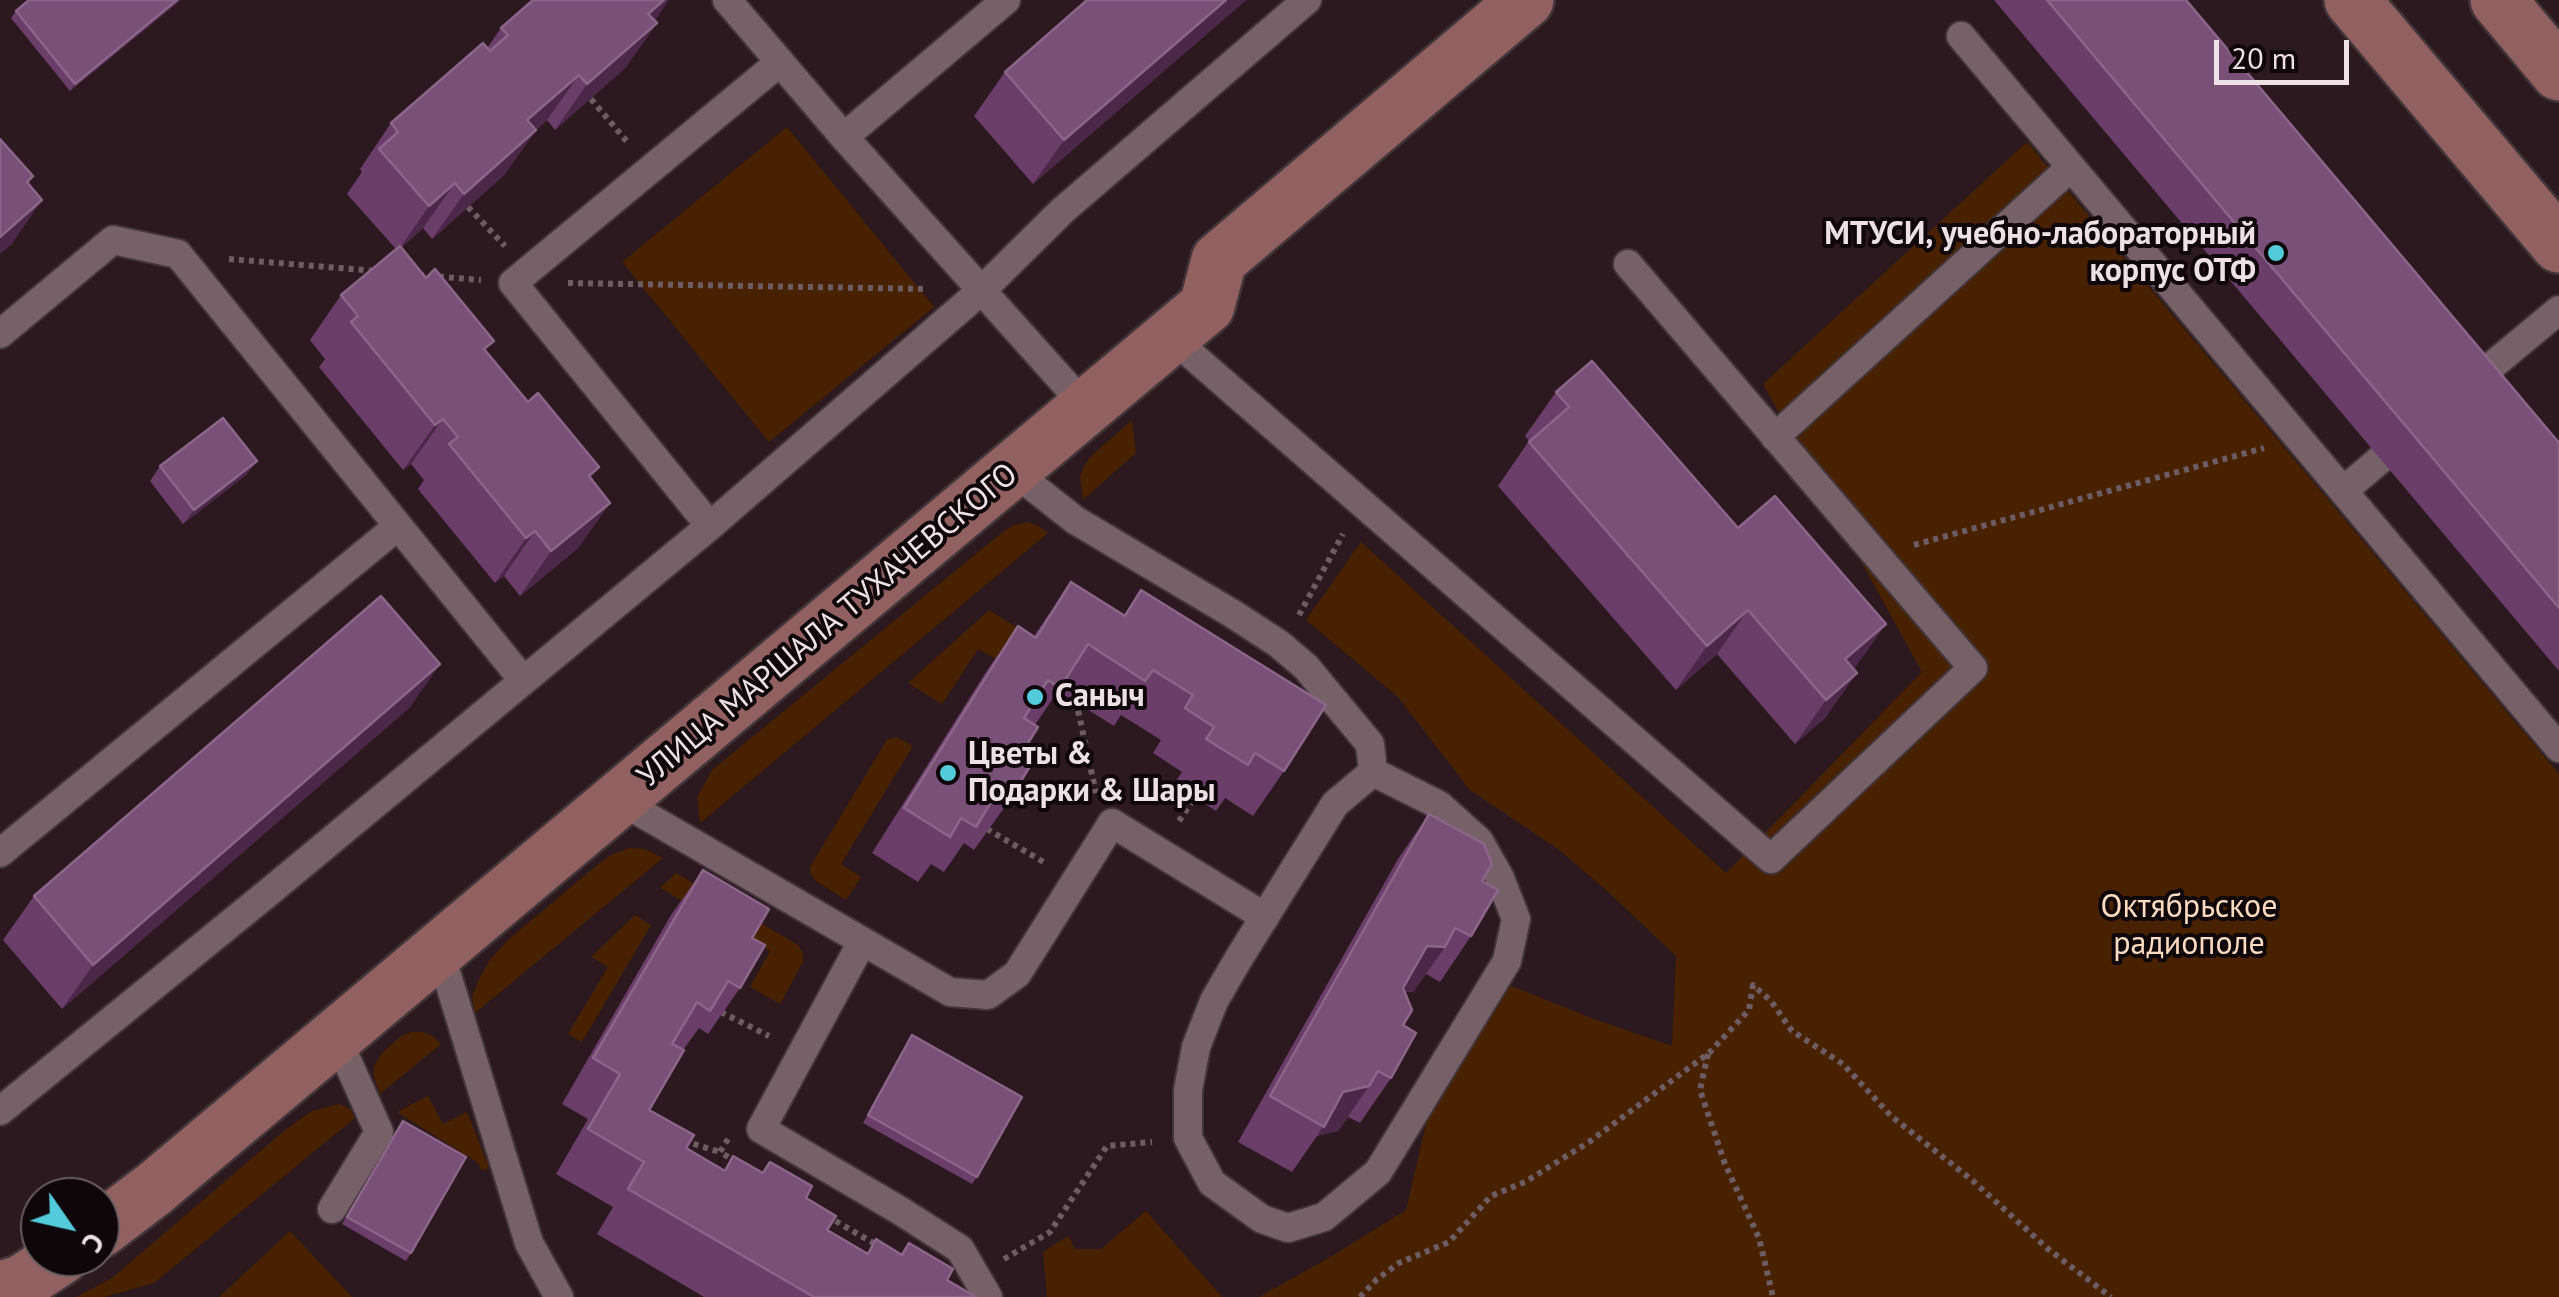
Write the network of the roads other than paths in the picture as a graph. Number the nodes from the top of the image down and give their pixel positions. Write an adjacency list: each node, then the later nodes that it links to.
1 (727, 0): 8 (lane)
2 (1006, 0): 10 (lane)
3 (1307, 0): 14 (lane)
4 (1526, 0): 17 (street, УЛИЦА МАРШАЛА ТУХАЧЕВСКОГО)
5 (2352, 0): 12 (street)
6 (2498, 0): 9 (street)
7 (1960, 36): 11 (lane)
8 (780, 62): 10 (lane); 23 (lane)
9 (2559, 72)
10 (844, 137): 14 (lane)
11 (2071, 168): 19 (lane); 21 (lane)
12 (2559, 245)
13 (1628, 264): 19 (lane)
14 (982, 290): 18 (lane); 23 (lane)
15 (2559, 310): 21 (lane)
16 (0, 334): 22 (lane)
17 (1171, 336): 18 (street, УЛИЦА МАРШАЛА ТУХАЧЕВСКОГО); 19 (lane)
18 (1087, 408): 20 (street, УЛИЦА МАРШАЛА ТУХАЧЕВСКОГО)
19 (1775, 437)
20 (1014, 470): 26 (lane); 27 (street, УЛИЦА МАРШАЛА ТУХАЧЕВСКОГО)
21 (2343, 491): 25 (lane)
22 (398, 526): 24 (lane); 28 (lane)
23 (710, 526): 24 (lane)
24 (523, 680): 33 (lane)
25 (2559, 748)
26 (1372, 772): 29 (lane); 29 (lane)
27 (619, 800): 30 (lane); 31 (street, УЛИЦА МАРШАЛА ТУХАЧЕВСКОГО)
28 (0, 852)
29 (1264, 917): 30 (lane)
30 (862, 942): 37 (lane)
31 (438, 948): 32 (street, УЛИЦА МАРШАЛА ТУХАЧЕВСКОГО); 39 (lane)
32 (336, 1036): 34 (lane); 35 (street, УЛИЦА МАРШАЛА ТУХАЧЕВСКОГО)
33 (0, 1111)
34 (332, 1210)
35 (120, 1215)
36 (30, 1277): 38 (street)
37 (981, 1286)
38 (0, 1289)
39 (559, 1297)

